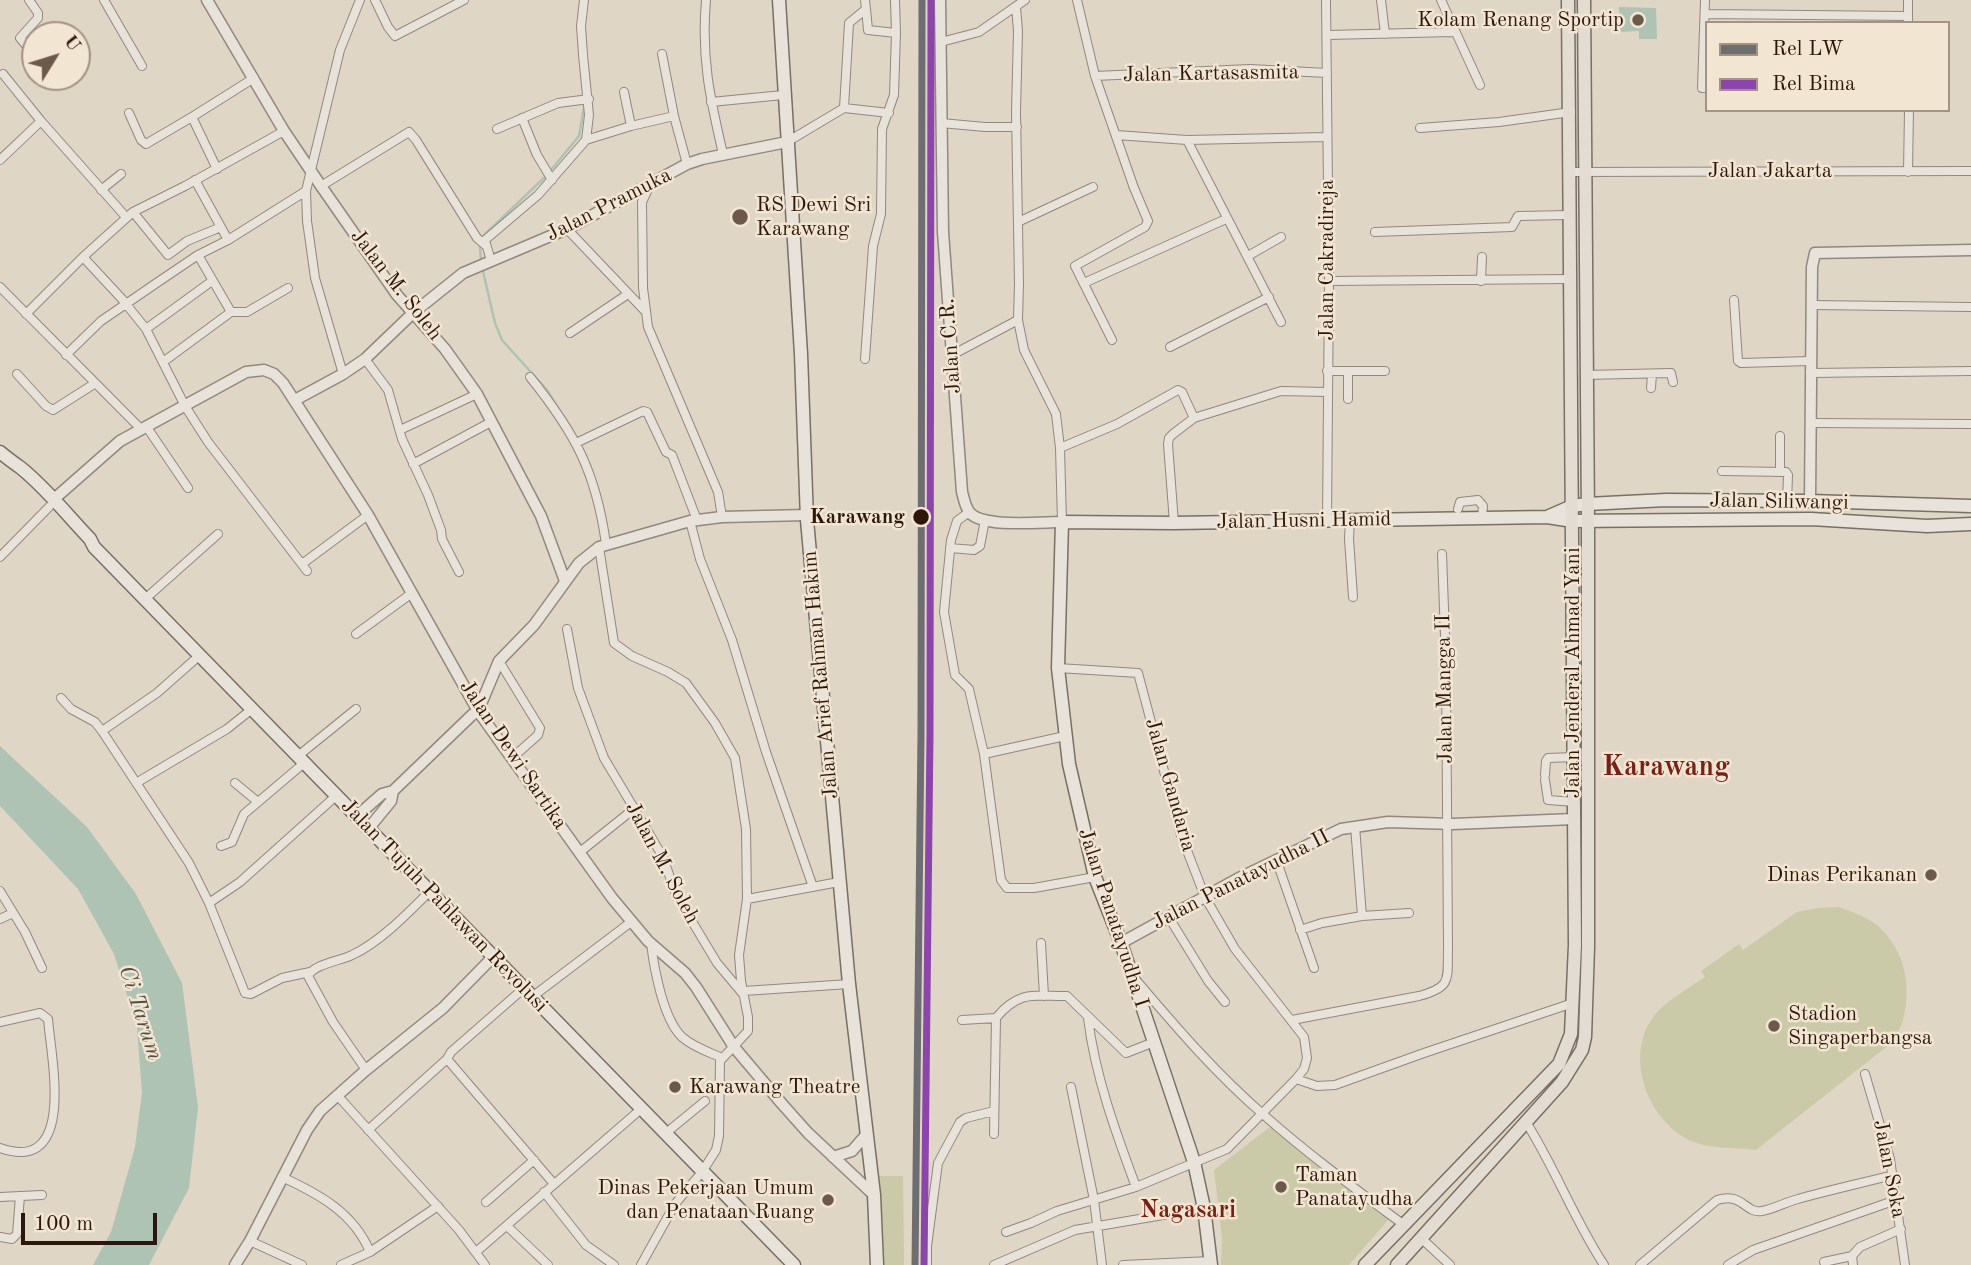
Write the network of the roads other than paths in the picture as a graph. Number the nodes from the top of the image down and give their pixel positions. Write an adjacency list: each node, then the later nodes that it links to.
1 (29, 0): 25 (street)
2 (104, 0): 32 (street)
3 (207, 0): 36 (street, Jalan M. Soleh)
4 (360, 0): 67 (street)
5 (374, 0): 6 (street)
6 (464, 0)
7 (584, 0): 41 (street)
8 (706, 0): 42 (street)
9 (779, 0): 40 (main road, Jalan Arief Rahman Hakim)
10 (895, 0): 27 (street)
11 (940, 0): 30 (street, Jalan C.R.)
12 (1025, 0): 22 (street)
13 (1077, 0): 35 (street)
14 (1326, 0): 29 (street, Jalan Cakradireja)
15 (1381, 0): 28 (street)
16 (1441, 0): 26 (street)
17 (1568, 0): 47 (main road, Jalan Jenderal Ahmad Yani)
18 (1584, 0): 68 (main road, Jalan Jenderal Ahmad Yani)
19 (1705, 0): 23 (street)
20 (1908, 0): 24 (street)
21 (866, 5): 27 (street); 43 (street)
22 (1016, 7): 30 (street); 54 (street)
23 (1705, 14): 24 (street); 38 (street)
24 (1908, 19)
25 (35, 21)
26 (1454, 32): 28 (street); 37 (street)
27 (896, 33): 46 (street)
28 (1385, 34): 29 (street)
29 (1327, 35): 33 (street, Jalan Cakradireja)
30 (941, 43): 52 (street, Jalan C.R.)
31 (662, 54): 48 (street)
32 (142, 66)
33 (1327, 73): 35 (street, Jalan Kartasasmita); 59 (street, Jalan Cakradireja)
34 (3, 74): 51 (street)
35 (1095, 76): 58 (street)
36 (254, 78): 49 (street); 57 (street, Jalan M. Soleh)
37 (1479, 85)
38 (1705, 88)
39 (624, 92): 53 (street)
40 (783, 95): 42 (street); 62 (main road, Jalan Arief Rahman Hakim)
41 (586, 99): 50 (street); 60 (street)
42 (711, 102): 63 (street)
43 (844, 108): 46 (street); 62 (street, Jalan Pramuka)
44 (1909, 112): 71 (street)
45 (129, 113): 49 (street)
46 (889, 113): 124 (street)
47 (1571, 113): 55 (street); 70 (main road, Jalan Jenderal Ahmad Yani)
48 (674, 116): 53 (street); 65 (street)
49 (192, 117): 66 (street)
50 (522, 118): 56 (street); 73 (street)
51 (41, 121): 64 (street); 78 (street)
52 (941, 123): 54 (street); 122 (street, Jalan C.R.)
53 (631, 126): 60 (street)
54 (1017, 128): 85 (street)
55 (1420, 128)
56 (497, 129)
57 (284, 131): 66 (street); 67 (street, Jalan M. Soleh)
58 (1116, 135): 61 (street); 102 (street)
59 (1327, 137): 61 (street); 100 (street, Jalan Cakradireja)
60 (586, 140): 73 (street)
61 (1187, 140): 84 (street)
62 (787, 142): 63 (street, Jalan Pramuka); 172 (main road, Jalan Arief Rahman Hakim)
63 (723, 154): 65 (street, Jalan Pramuka)
64 (0, 160)
65 (687, 164): 75 (street, Jalan Pramuka)
66 (217, 169): 74 (street)
67 (311, 171): 76 (street, Jalan M. Soleh); 79 (street)
68 (1584, 171): 70 (street, Jalan Jakarta); 71 (street, Jalan Jakarta); 136 (main road, Jalan Jenderal Ahmad Yani)
69 (1971, 171): 71 (street, Jalan Jakarta)
70 (1569, 172): 83 (main road, Jalan Jenderal Ahmad Yani)
71 (1908, 172)
72 (121, 174): 78 (street)
73 (549, 176): 91 (street)
74 (195, 180): 82 (street); 86 (street)
75 (650, 185): 80 (street, Jalan Pramuka); 81 (street)
76 (321, 186): 91 (street); 113 (street, Jalan M. Soleh)
77 (1093, 187): 85 (street)
78 (101, 190): 82 (street)
79 (306, 191): 90 (street); 133 (street)
80 (624, 200): 81 (street); 87 (street, Jalan Pramuka)
81 (642, 202): 111 (street)
82 (130, 215): 86 (street); 95 (street)
83 (1569, 215): 88 (street); 98 (main road, Jalan Jenderal Ahmad Yani)
84 (1226, 219): 94 (street); 102 (street)
85 (1018, 222): 115 (street)
86 (220, 227): 90 (street)
87 (567, 229): 97 (street, Jalan Pramuka); 105 (street)
88 (1375, 232)
89 (1281, 237): 94 (street)
90 (228, 240): 93 (street)
91 (481, 242): 97 (street)
92 (1971, 250): 109 (street)
93 (198, 256): 99 (street); 108 (street)
94 (1248, 256): 106 (street)
95 (83, 257): 108 (street); 114 (street)
96 (1482, 257): 101 (street)
97 (483, 264): 113 (street, Jalan Pramuka)
98 (1570, 279): 101 (street); 167 (main road, Jalan Jenderal Ahmad Yani)
99 (212, 281): 112 (street); 117 (street)
100 (1329, 281): 101 (street); 128 (street, Jalan Cakradireja)
101 (1480, 281)
102 (1084, 283): 119 (street)
103 (0, 287): 114 (street)
104 (288, 288): 112 (street)
105 (628, 294): 111 (street); 118 (street)
106 (1269, 297): 116 (street); 120 (street)
107 (1734, 300): 125 (street)
108 (127, 305): 117 (street); 121 (street)
109 (1812, 306): 110 (street); 125 (street)
110 (1971, 307)
111 (645, 311): 173 (street)
112 (231, 312): 126 (street)
113 (413, 313): 123 (street, Jalan Pramuka); 143 (street, Jalan M. Soleh)
114 (26, 314): 121 (street)
115 (1018, 320): 122 (street); 155 (street)
116 (1281, 322)
117 (146, 329): 126 (street)
118 (570, 333)
119 (1112, 340)
120 (1170, 347)
121 (66, 355): 139 (street)
122 (952, 355): 170 (street, Jalan C.R.)
123 (365, 359): 133 (street, Jalan Pramuka); 152 (street)
124 (865, 359)
125 (1810, 361): 131 (street)
126 (163, 362): 146 (street)
127 (1348, 370): 128 (street); 129 (street); 144 (street)
128 (1327, 371): 142 (street, Jalan Cakradireja)
129 (1385, 371)
130 (1971, 371): 131 (street)
131 (1810, 373): 149 (street)
132 (17, 374): 139 (street)
133 (343, 374): 145 (street, Jalan Pramuka)
134 (1611, 374): 135 (street); 136 (street); 140 (street)
135 (1652, 374): 138 (street); 141 (street)
136 (1586, 375): 165 (main road, Jalan Jenderal Ahmad Yani)
137 (530, 377): 154 (street)
138 (1673, 382)
139 (94, 384): 151 (street)
140 (1612, 384)
141 (1651, 388)
142 (1327, 392): 147 (street); 180 (street, Jalan Cakradireja)
143 (477, 394): 148 (street, Jalan M. Soleh); 152 (street)
144 (1348, 399)
145 (295, 400): 146 (street, Jalan Dewi Sartika); 171 (street, Jalan Dewi Sartika)
146 (185, 406): 151 (street, Jalan Dewi Sartika); 171 (street)
147 (1194, 418): 155 (street); 184 (street)
148 (491, 422): 157 (street); 193 (street, Jalan M. Soleh)
149 (1810, 424): 150 (street); 162 (street)
150 (1971, 424)
151 (143, 427): 160 (street); 164 (street, Jalan Dewi Sartika)
152 (400, 429): 157 (street)
153 (1780, 436): 159 (street)
154 (576, 443): 178 (street); 188 (street)
155 (1060, 448): 183 (street)
156 (0, 452): 164 (main road, Jalan Tujuh Pahlawan Revolusi)
157 (413, 464): 192 (street)
158 (1722, 471): 159 (street)
159 (1780, 472): 163 (street)
160 (188, 488)
161 (1703, 501): 163 (main road, Jalan Siliwangi); 165 (main road, Jalan Siliwangi); 177 (main road)
162 (1810, 501): 163 (main road, Jalan Siliwangi); 166 (main road, Jalan Siliwangi)
163 (1787, 502)
164 (51, 504): 191 (street); 196 (main road, Jalan Tujuh Pahlawan Revolusi)
165 (1587, 504): 167 (main road, Jalan Siliwangi); 182 (main road, Jalan Jenderal Ahmad Yani)
166 (1928, 505): 168 (main road, Jalan Siliwangi); 186 (main road)
167 (1572, 506): 174 (main road, Jalan Husni Hamid); 181 (main road, Jalan Jenderal Ahmad Yani)
168 (1971, 506)
169 (1458, 509): 175 (street)
170 (969, 512): 179 (street); 189 (street)
171 (368, 515): 194 (street, Jalan Dewi Sartika)
172 (807, 515): 173 (street); 229 (main road, Jalan Arief Rahman Hakim)
173 (722, 517): 178 (street)
174 (1546, 517): 175 (main road, Jalan Husni Hamid); 181 (main road, Jalan Husni Hamid)
175 (1482, 518): 176 (main road, Jalan Husni Hamid)
176 (1350, 519): 180 (main road, Jalan Husni Hamid); 195 (street)
177 (1705, 519): 182 (main road, Jalan Siliwangi); 186 (main road, Jalan Siliwangi)
178 (693, 520): 188 (street); 230 (street)
179 (985, 520): 183 (street); 189 (street)
180 (1327, 520): 184 (main road, Jalan Husni Hamid)
181 (1573, 521): 182 (main road, Jalan Siliwangi); 206 (main road, Jalan Jenderal Ahmad Yani)
182 (1588, 521): 206 (main road, Jalan Jenderal Ahmad Yani)
183 (1062, 522): 184 (main road, Jalan Husni Hamid); 201 (main road, Jalan Panatayudha I)
184 (1174, 523)
185 (1971, 524): 186 (main road, Jalan Siliwangi)
186 (1927, 526)
187 (218, 534): 196 (street)
188 (603, 546): 193 (street); 234 (street)
189 (950, 548): 209 (street)
190 (1442, 554): 222 (street, Jalan Mangga II)
191 (0, 557)
192 (458, 572)
193 (565, 581): 200 (street)
194 (412, 593): 198 (street); 205 (street, Jalan Dewi Sartika)
195 (1353, 597)
196 (145, 599): 199 (main road, Jalan Tujuh Pahlawan Revolusi)
197 (567, 629): 219 (street, Jalan M. Soleh)
198 (356, 634)
199 (200, 655): 203 (main road, Jalan Tujuh Pahlawan Revolusi); 207 (street)
200 (499, 661): 205 (street); 211 (street)
201 (1058, 668): 208 (main road, Jalan Panatayudha I); 233 (street, Jalan Gandaria)
202 (61, 698): 207 (street)
203 (252, 709): 212 (main road, Jalan Tujuh Pahlawan Revolusi); 213 (street)
204 (356, 709): 212 (street)
205 (478, 711): 211 (street, Jalan Dewi Sartika); 215 (street)
206 (1581, 726): 210 (main road, Jalan Jenderal Ahmad Yani); 216 (main road, Jalan Jenderal Ahmad Yani)
207 (102, 731): 213 (street)
208 (1065, 736): 209 (street); 228 (main road, Jalan Panatayudha I)
209 (984, 754): 228 (street)
210 (1574, 757): 216 (main road, Jalan Jenderal Ahmad Yani); 216 (street)
211 (512, 758): 226 (street, Jalan Dewi Sartika)
212 (301, 760): 217 (main road, Jalan Tujuh Pahlawan Revolusi); 218 (street)
213 (136, 783): 235 (street)
214 (234, 783): 218 (street)
215 (393, 791): 220 (street); 224 (street)
216 (1578, 792): 221 (main road, Jalan Jenderal Ahmad Yani); 275 (main road, Jalan Jenderal Ahmad Yani)
217 (337, 795): 220 (main road, Jalan Tujuh Pahlawan Revolusi); 235 (street)
218 (258, 802): 225 (street)
219 (635, 808): 226 (street); 253 (street, Jalan M. Soleh)
220 (357, 816): 224 (main road, Jalan Tujuh Pahlawan Revolusi)
221 (1574, 819): 222 (street, Jalan Panatayudha II); 256 (main road, Jalan Jenderal Ahmad Yani)
222 (1447, 824): 223 (street, Jalan Panatayudha II); 260 (street, Jalan Mangga II)
223 (1355, 826): 227 (street, Jalan Panatayudha II); 239 (street)
224 (369, 828): 232 (main road, Jalan Tujuh Pahlawan Revolusi)
225 (221, 846)
226 (580, 852): 241 (street, Jalan Dewi Sartika)
227 (1276, 859): 233 (street, Jalan Panatayudha II); 242 (street)
228 (1095, 877): 245 (main road, Jalan Panatayudha I)
229 (839, 882): 230 (street); 251 (main road, Jalan Arief Rahman Hakim)
230 (813, 887): 234 (street)
231 (0, 891): 236 (street)
232 (429, 891): 246 (main road, Jalan Tujuh Pahlawan Revolusi); 249 (street)
233 (1205, 897): 238 (street, Jalan Panatayudha II); 260 (street, Jalan Gandaria)
234 (747, 899): 253 (street)
235 (209, 903): 249 (street)
236 (13, 913): 240 (street); 247 (street)
237 (1409, 913): 239 (street)
238 (1168, 916): 245 (street, Jalan Panatayudha II); 255 (street)
239 (1362, 916): 242 (street)
240 (0, 919)
241 (631, 922): 243 (street, Jalan Dewi Sartika); 252 (street)
242 (1300, 930): 248 (street)
243 (651, 943): 263 (street, Jalan Dewi Sartika); 264 (street)
244 (1041, 943): 254 (street)
245 (1121, 943): 250 (main road, Jalan Panatayudha I)
246 (492, 958): 252 (main road, Jalan Tujuh Pahlawan Revolusi); 266 (street)
247 (42, 968)
248 (1314, 968)
249 (310, 972): 266 (street)
250 (1132, 976): 262 (main road, Jalan Panatayudha I); 274 (street)
251 (849, 984): 253 (street); 279 (main road, Jalan Arief Rahman Hakim)
252 (528, 993): 265 (street); 272 (main road, Jalan Tujuh Pahlawan Revolusi)
253 (744, 993): 263 (street)
254 (1044, 996): 257 (street); 258 (street)
255 (1225, 1002)
256 (1573, 1003): 268 (street); 284 (main road, Jalan Jenderal Ahmad Yani)
257 (1088, 1017): 262 (street); 290 (street)
258 (996, 1018): 259 (street); 273 (street)
259 (962, 1020)
260 (1292, 1020): 268 (street, Jalan Gandaria)
261 (0, 1022): 280 (street)
262 (1154, 1042): 283 (main road, Jalan Panatayudha I)
263 (732, 1043): 264 (street); 281 (street, Jalan Dewi Sartika)
264 (722, 1058): 285 (street)
265 (447, 1059): 276 (street); 282 (street)
266 (366, 1070): 270 (street)
267 (1865, 1074): 286 (street, Jalan Soka)
268 (1296, 1079): 274 (street)
269 (1071, 1087): 296 (street)
270 (337, 1095): 276 (street); 287 (street)
271 (705, 1101): 277 (street)
272 (641, 1109): 277 (main road, Jalan Tujuh Pahlawan Revolusi); 289 (street)
273 (994, 1111): 278 (street); 325 (street)
274 (1263, 1115): 283 (street); 302 (street)
275 (1526, 1122): 288 (main road, Jalan Jenderal Ahmad Yani); 332 (street)
276 (368, 1130): 299 (street)
277 (666, 1133): 285 (main road, Jalan Tujuh Pahlawan Revolusi)
278 (994, 1134)
279 (865, 1136): 281 (street); 293 (main road, Jalan Arief Rahman Hakim)
280 (0, 1148)
281 (833, 1157): 293 (street, Jalan Dewi Sartika)
282 (534, 1160): 289 (street); 298 (street)
283 (1194, 1162): 290 (street); 300 (main road, Jalan Panatayudha I)
284 (1459, 1166): 288 (main road); 302 (main road, Jalan Jenderal Ahmad Yani)
285 (698, 1167): 322 (street); 323 (main road, Jalan Tujuh Pahlawan Revolusi)
286 (1893, 1175): 297 (street, Jalan Soka); 333 (street)
287 (282, 1177): 308 (street); 309 (street)
288 (1473, 1181): 307 (main road, Jalan Jenderal Ahmad Yani)
289 (554, 1184): 291 (street)
290 (1136, 1187): 296 (street)
291 (544, 1192): 303 (street); 321 (street)
292 (42, 1195): 294 (street)
293 (874, 1195): 324 (main road, Jalan Arief Rahman Hakim)
294 (20, 1196): 295 (street); 306 (street)
295 (0, 1197)
296 (1094, 1200): 301 (street); 305 (street)
297 (1896, 1200): 304 (street, Jalan Soka); 334 (street)
298 (486, 1202)
299 (438, 1206): 309 (street); 310 (street)
300 (1204, 1208): 301 (street); 314 (main road, Jalan Panatayudha I)
301 (1099, 1225): 326 (street); 327 (street)
302 (1404, 1225): 329 (main road, Jalan Jenderal Ahmad Yani)
303 (507, 1226): 310 (street); 320 (street)
304 (1901, 1229): 311 (street); 335 (street, Jalan Soka)
305 (1006, 1232)
306 (0, 1237)
307 (1422, 1238): 330 (main road, Jalan Jenderal Ahmad Yani); 331 (street)
308 (250, 1241): 316 (street); 317 (street)
309 (370, 1252): 312 (street)
310 (476, 1252): 319 (street)
311 (1853, 1261): 313 (street)
312 (358, 1262): 318 (street)
313 (1824, 1262)
314 (1211, 1263): 315 (street)
315 (1144, 1264): 328 (street)
316 (235, 1265)
317 (302, 1265)
318 (341, 1265)
319 (485, 1265)
320 (548, 1265)
321 (614, 1265)
322 (641, 1265)
323 (794, 1265)
324 (877, 1265)
325 (927, 1265)
326 (993, 1265)
327 (1102, 1265)
328 (1123, 1265)
329 (1364, 1265)
330 (1397, 1265)
331 (1450, 1265)
332 (1604, 1265)
333 (1640, 1265)
334 (1728, 1265)
335 (1905, 1265)

